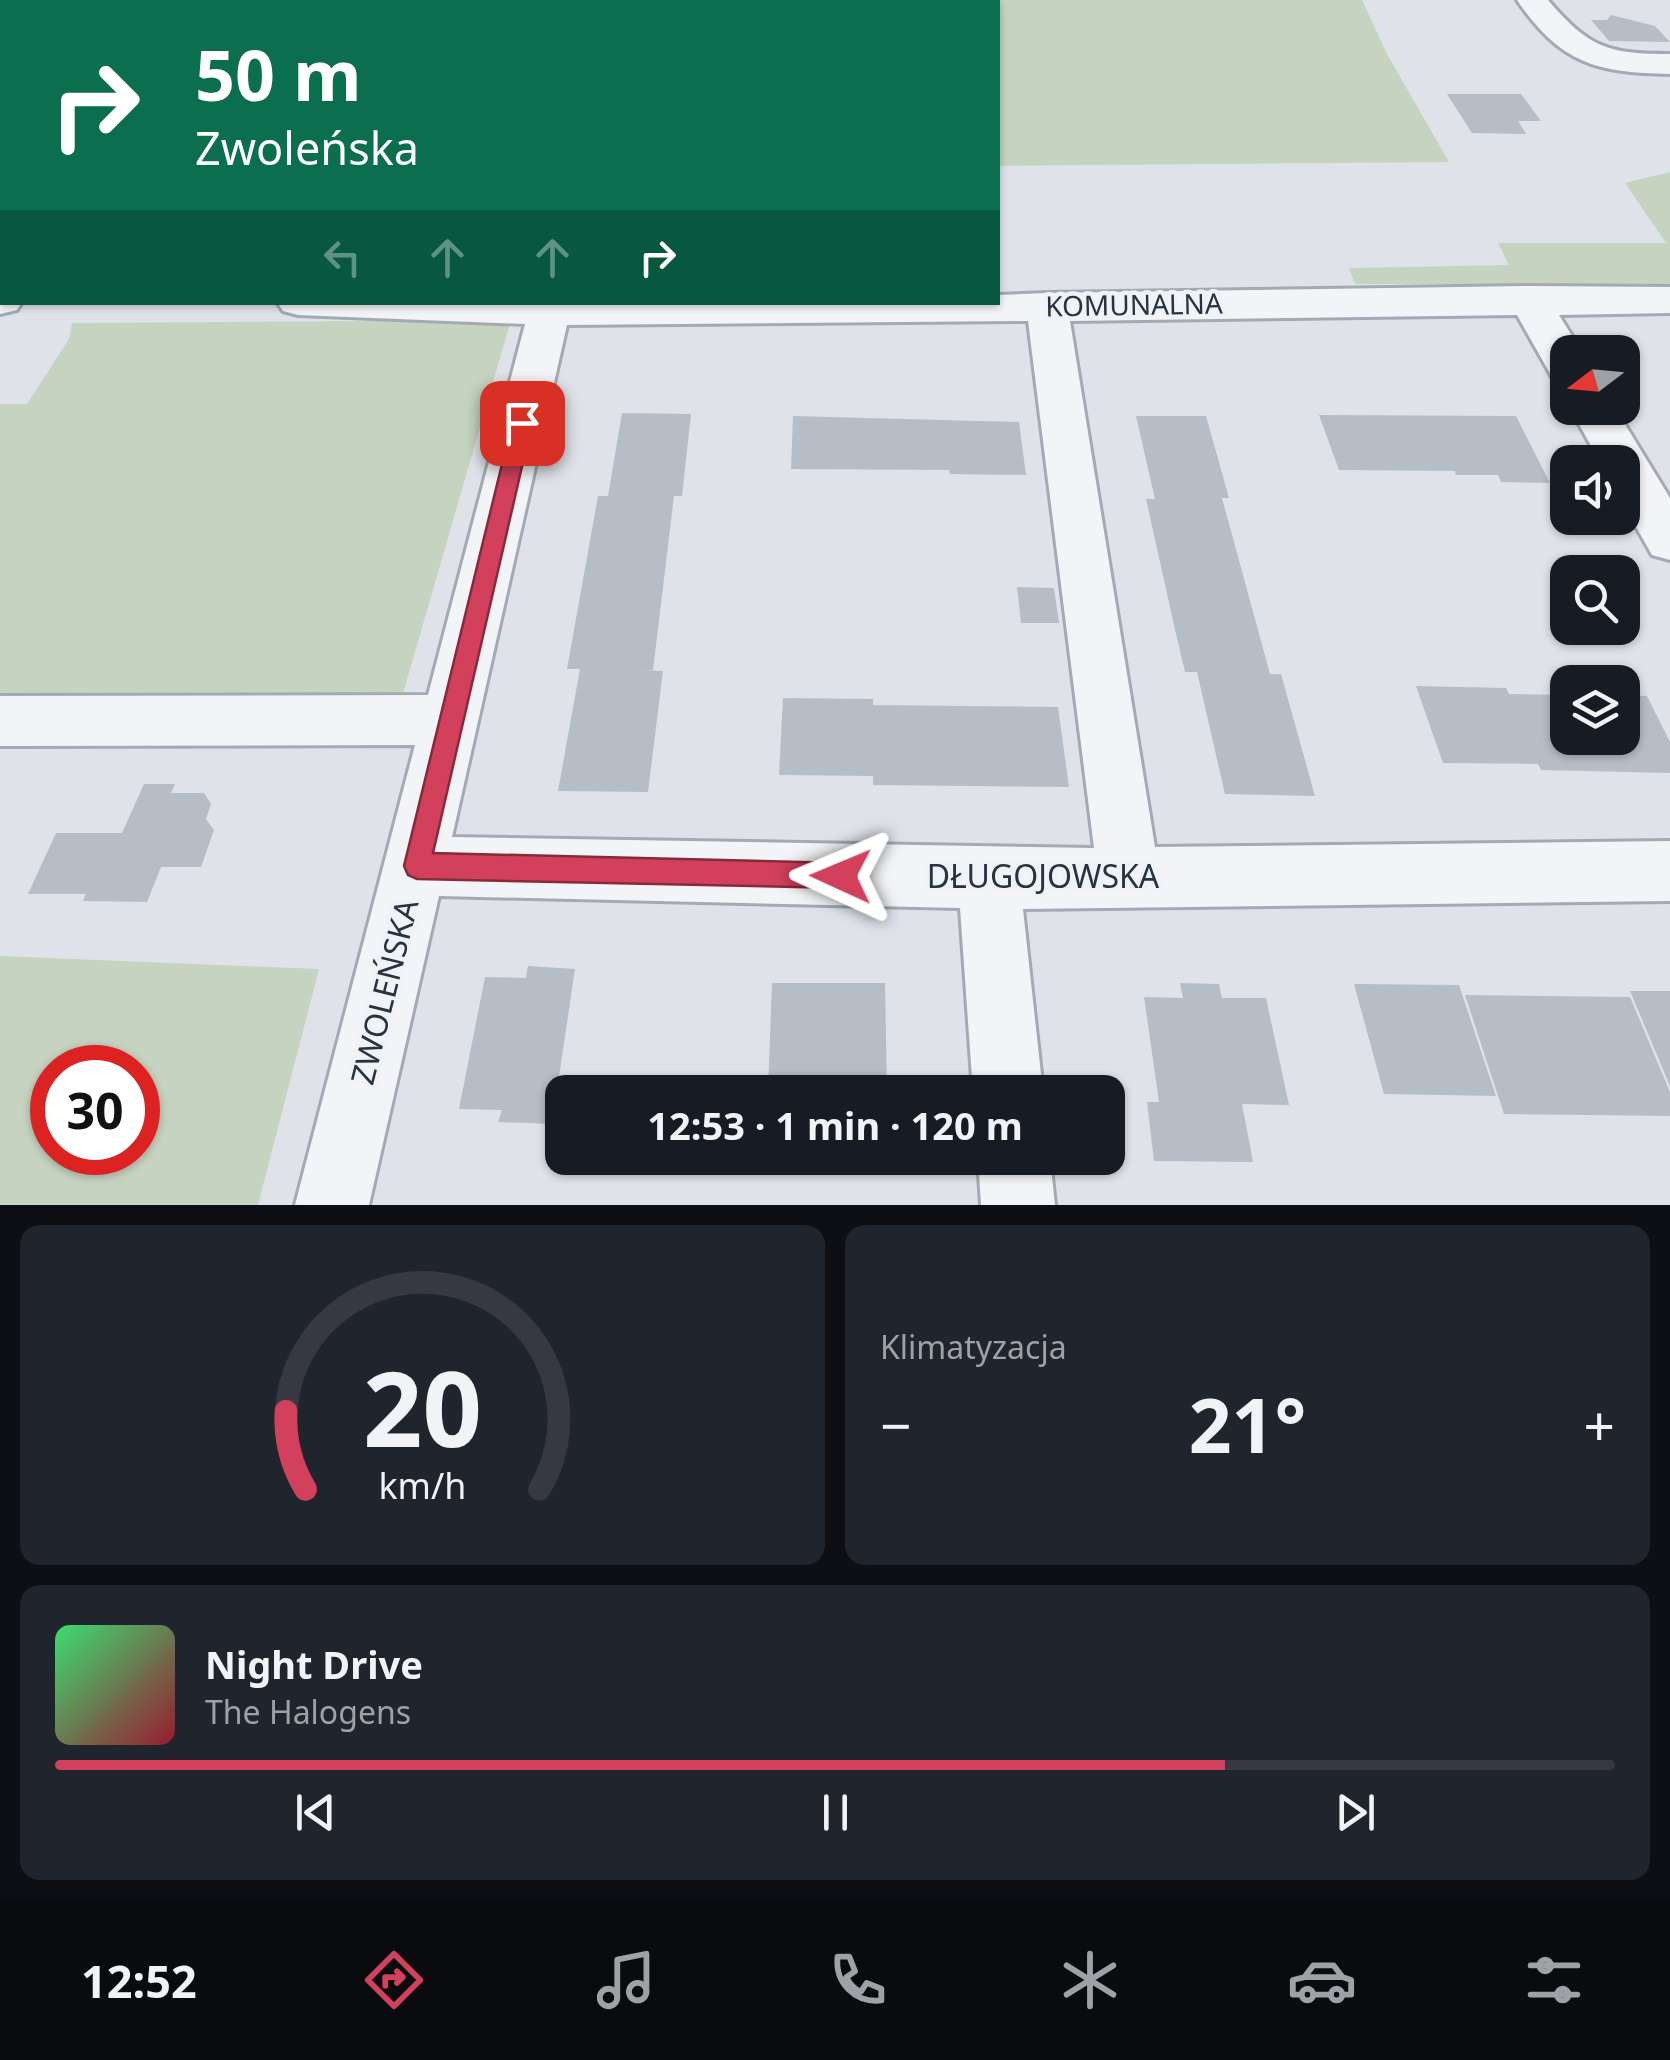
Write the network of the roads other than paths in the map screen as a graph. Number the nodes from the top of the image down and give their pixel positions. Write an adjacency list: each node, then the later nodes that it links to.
1 (1532, 0): 2 (street)
2 (1670, 64)
3 (1529, 299): 4 (street, KOMUNALNA); 6 (street, KOMUNALNA); 8 (street)
4 (1670, 300)
5 (374, 305): 7 (street, KOMUNALNA)
6 (1048, 306): 7 (street, KOMUNALNA); 15 (street)
7 (550, 312): 11 (street, ZWOLEŃSKA)
8 (1550, 335)
9 (1602, 425): 10 (street)
10 (1670, 541)
11 (449, 720): 12 (street); 13 (street, ZWOLEŃSKA)
12 (0, 721)
13 (417, 866): 16 (street, DŁUGOJOWSKA); 19 (street, ZWOLEŃSKA)
14 (1670, 872): 15 (street, DŁUGOJOWSKA)
15 (1130, 878): 16 (street, DŁUGOJOWSKA)
16 (989, 879): 17 (street)
17 (1006, 1075)
18 (1015, 1175): 20 (street)
19 (332, 1205)
20 (1018, 1205)

